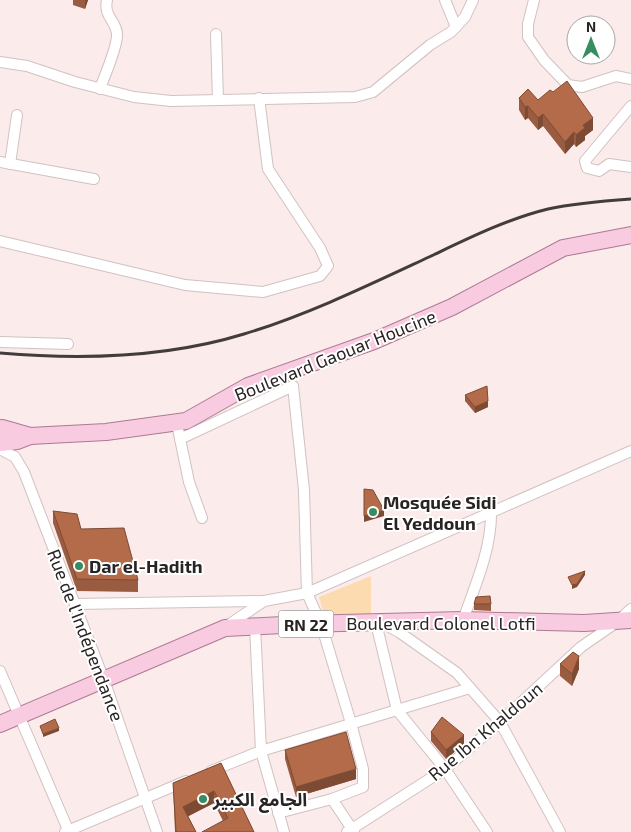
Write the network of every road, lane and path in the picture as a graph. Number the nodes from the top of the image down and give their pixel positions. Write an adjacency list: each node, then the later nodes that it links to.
1 (107, 0): 9 (street)
2 (445, 0): 5 (street)
3 (473, 0): 5 (street)
4 (534, 0): 8 (street)
5 (456, 27): 10 (street)
6 (216, 34): 11 (street)
7 (0, 62): 9 (street)
8 (631, 79)
9 (100, 89): 11 (street)
10 (259, 98): 11 (street); 18 (street)
11 (218, 100)
12 (631, 106): 15 (street)
13 (17, 115): 14 (street)
14 (5, 163): 16 (street)
15 (631, 167)
16 (94, 179)
17 (631, 235): 21 (main road, Boulevard Gaouar Houcine)
18 (0, 241)
19 (0, 342): 20 (street)
20 (68, 344)
21 (178, 431): 22 (main road, Boulevard Gaouar Houcine); 25 (street); 26 (street)
22 (1, 438): 28 (street, Rue de l'Indépendance)
23 (631, 452): 24 (street)
24 (491, 511): 26 (street); 30 (street)
25 (202, 518)
26 (307, 592): 27 (street); 33 (street)
27 (264, 601): 28 (street); 35 (street)
28 (75, 604): 37 (street, Rue de l'Indépendance)
29 (631, 608): 31 (street, Rue Ibn Khaldoun)
30 (463, 620): 31 (main road, Boulevard Colonel Lotfi / RN 22); 32 (main road, Boulevard Colonel Lotfi / RN 22)
31 (624, 621): 41 (street, Rue Ibn Khaldoun)
32 (379, 623): 33 (main road, Boulevard Colonel Lotfi / RN 22); 38 (street); 39 (street)
33 (321, 624): 34 (main road, Boulevard Colonel Lotfi / RN 22); 42 (street)
34 (255, 626): 35 (main road, Boulevard Colonel Lotfi / RN 22); 44 (street)
35 (225, 628): 37 (main road, Boulevard Colonel Lotfi / RN 22)
36 (0, 671): 40 (street)
37 (104, 680): 40 (main road, Boulevard Colonel Lotfi / RN 22); 46 (street, Rue de l'Indépendance)
38 (470, 688): 39 (street); 41 (street)
39 (397, 710): 42 (street); 45 (street)
40 (20, 716): 43 (main road, Boulevard Colonel Lotfi / RN 22); 49 (street)
41 (500, 722): 45 (street, Rue Ibn Khaldoun); 54 (street)
42 (350, 723): 44 (street); 47 (street)
43 (0, 724)
44 (261, 751): 46 (street); 48 (street)
45 (446, 769): 50 (street, Rue Ibn Khaldoun); 53 (street)
46 (145, 798): 49 (street); 51 (street, Rue de l'Indépendance)
47 (332, 799): 48 (street); 50 (street)
48 (278, 813): 52 (street)
49 (68, 831)
50 (351, 831)
51 (157, 832)
52 (284, 832)
53 (487, 832)
54 (560, 832)

